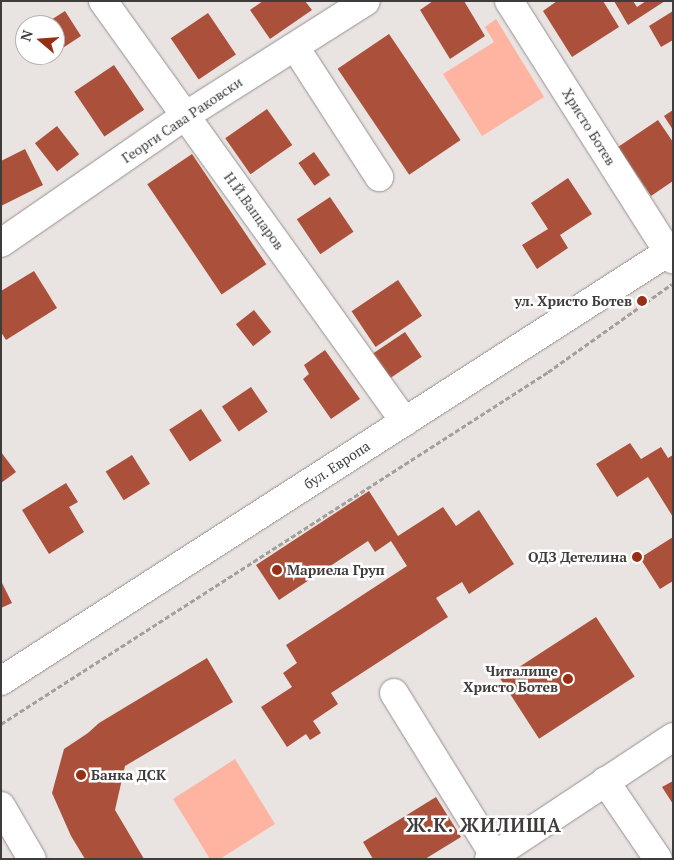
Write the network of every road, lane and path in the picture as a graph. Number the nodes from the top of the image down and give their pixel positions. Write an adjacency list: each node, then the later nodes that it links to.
1 (103, 1): 5 (street, Н.Й.Вапцаров)
2 (366, 1): 4 (street, Георги Сава Раковски)
3 (509, 1): 8 (street, Христо Ботев)
4 (295, 46): 5 (street, Георги Сава Раковски); 6 (street)
5 (185, 116): 7 (street, Георги Сава Раковски); 10 (street, Н.Й.Вапцаров)
6 (379, 176)
7 (1, 243)
8 (671, 253): 10 (street, бул. Европа)
9 (673, 284): 13 (path)
10 (405, 422): 11 (street, бул. Европа)
11 (1, 681)
12 (394, 693): 17 (street)
13 (1, 724)
14 (673, 737): 15 (street)
15 (605, 781): 17 (street); 19 (street)
16 (1, 806): 18 (street)
17 (492, 857)
18 (32, 859)
19 (658, 859)

